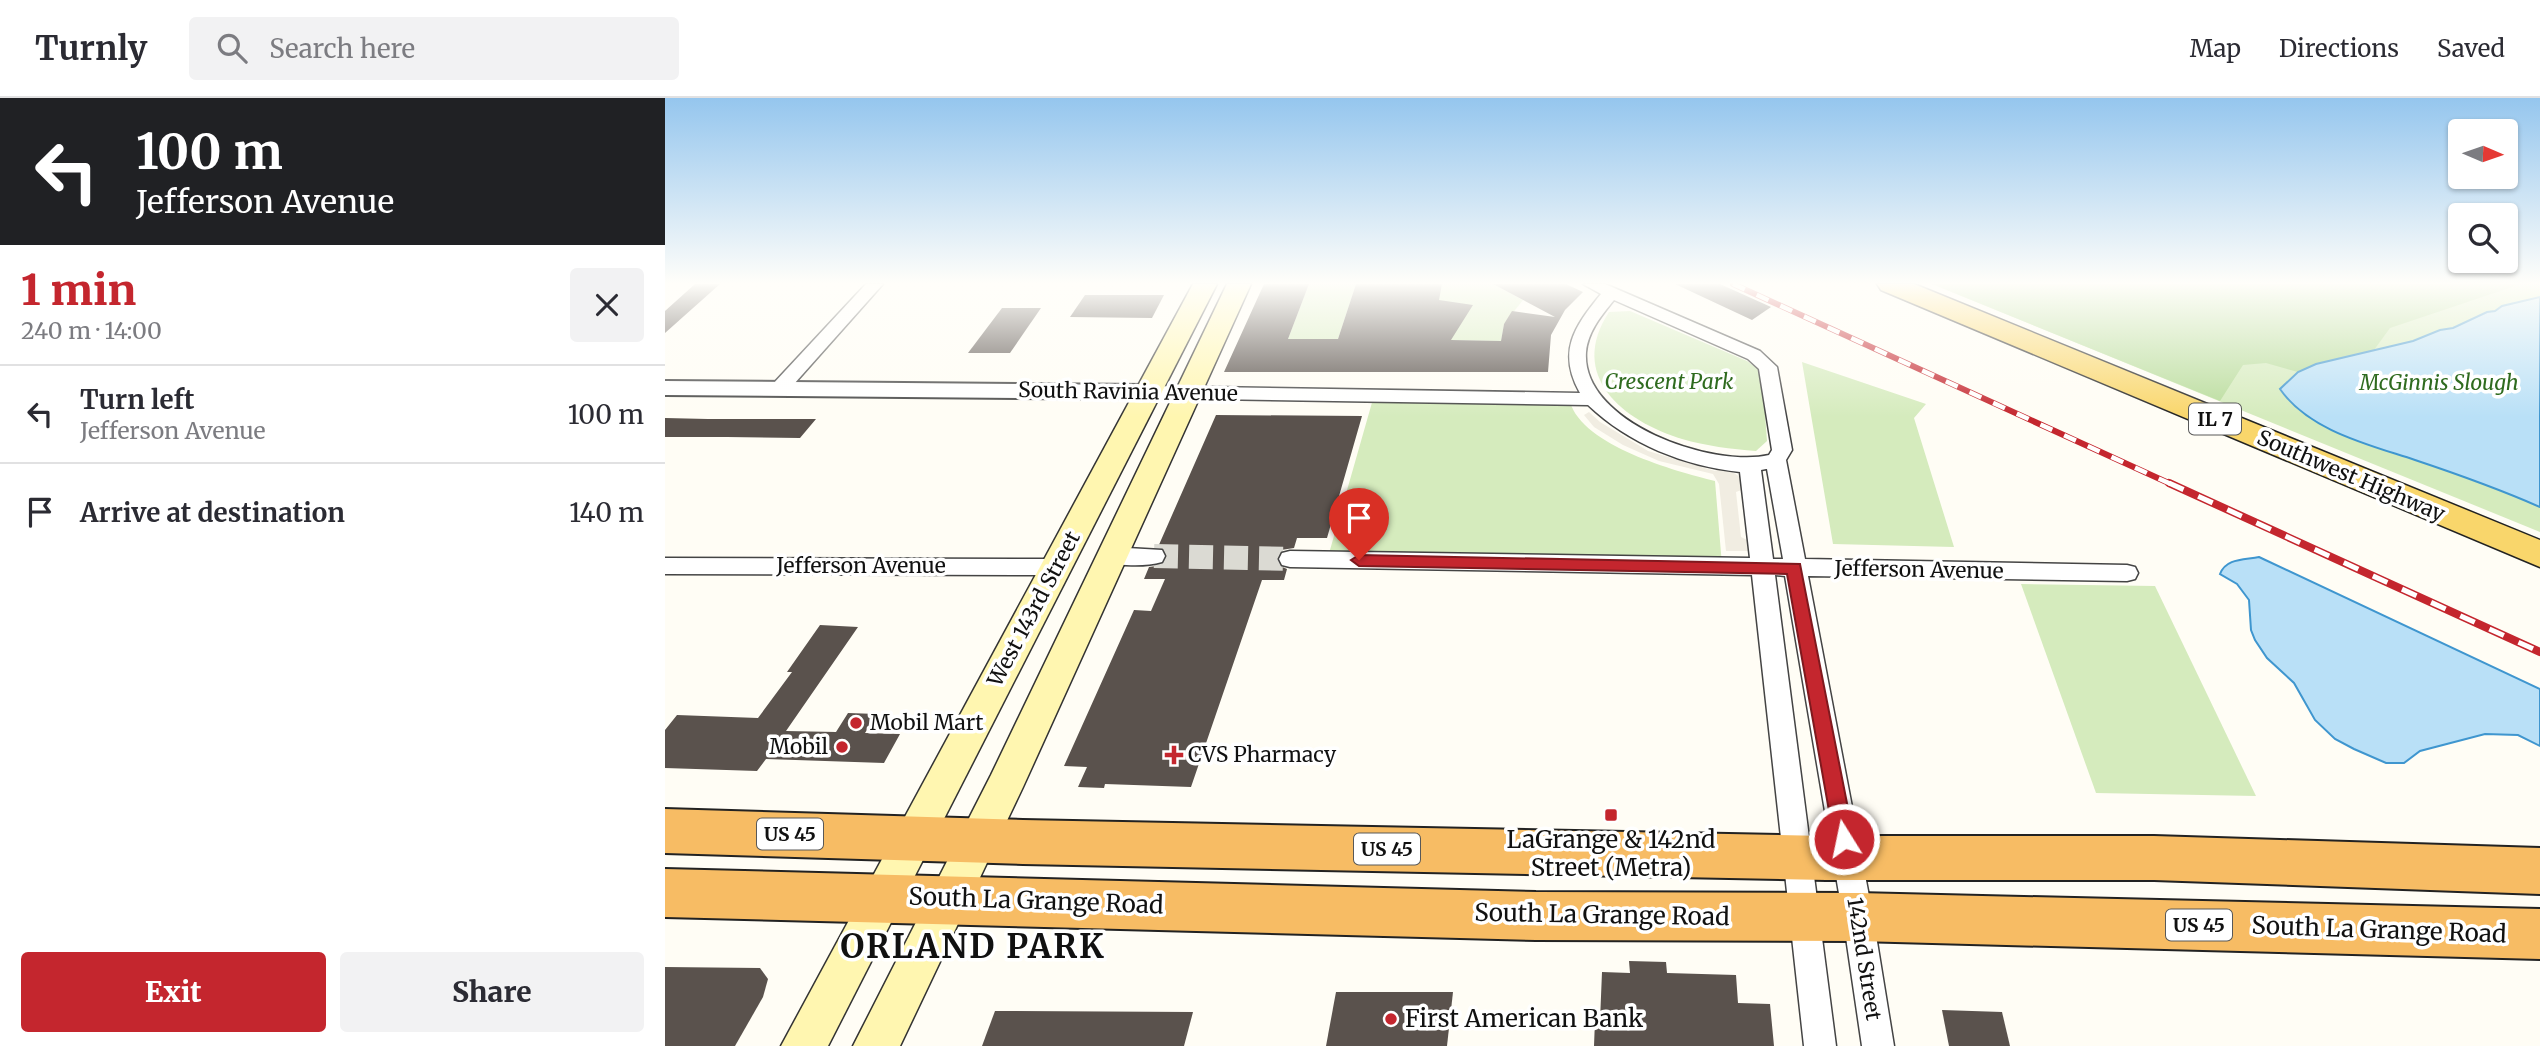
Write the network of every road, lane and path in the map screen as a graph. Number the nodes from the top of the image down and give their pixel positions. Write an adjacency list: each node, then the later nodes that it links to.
1 (834, 328): 8 (street)
2 (1182, 328): 9 (main road, West 143rd Street)
3 (1218, 328): 10 (main road, West 143rd Street)
4 (1583, 328): 11 (street)
5 (1692, 328): 12 (street, 142nd Street)
6 (1997, 328): 14 (main road, Southwest Highway / IL 7)
7 (665, 388): 8 (street, South Ravinia Avenue)
8 (779, 389): 9 (street, South Ravinia Avenue)
9 (1148, 392): 10 (street, South Ravinia Avenue); 19 (main road, West 143rd Street)
10 (1187, 392): 11 (street, South Ravinia Avenue); 15 (main road, West 143rd Street)
11 (1591, 398): 13 (street)
12 (1776, 460): 13 (street); 21 (street, 142nd Street)
13 (1750, 465): 20 (street)
14 (2540, 554)
15 (1110, 555): 16 (street); 25 (main road, West 143rd Street)
16 (1154, 556)
17 (1290, 559): 20 (street, Jefferson Avenue)
18 (665, 566): 19 (street, Jefferson Avenue)
19 (1058, 567): 24 (main road, West 143rd Street)
20 (1762, 568): 21 (street, Jefferson Avenue); 26 (street)
21 (1794, 568): 22 (street, Jefferson Avenue); 27 (street, 142nd Street)
22 (2127, 573)
23 (665, 831): 24 (highway, US 45)
24 (915, 838): 25 (highway, US 45); 30 (main road, West 143rd Street)
25 (977, 841): 26 (highway, US 45); 31 (main road, West 143rd Street)
26 (1797, 857): 27 (highway, US 45); 32 (street)
27 (1847, 858): 28 (highway, US 45); 33 (street, 142nd Street)
28 (2540, 871)
29 (665, 893): 30 (highway, South La Grange Road / US 45)
30 (883, 897): 31 (highway, South La Grange Road / US 45); 35 (main road, West 143rd Street)
31 (949, 899): 32 (highway, South La Grange Road / US 45); 36 (main road, West 143rd Street)
32 (1806, 917): 33 (highway, South La Grange Road / US 45); 37 (street)
33 (1858, 917): 34 (highway, South La Grange Road / US 45); 38 (street, 142nd Street)
34 (2527, 943)
35 (804, 1046)
36 (876, 1046)
37 (1821, 1046)
38 (1878, 1046)

